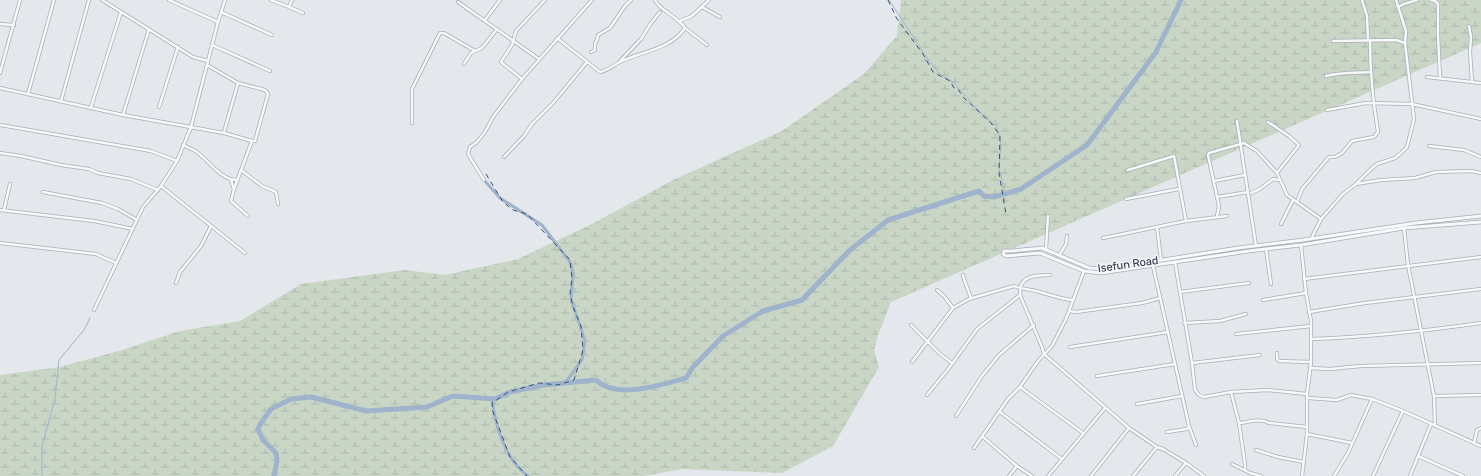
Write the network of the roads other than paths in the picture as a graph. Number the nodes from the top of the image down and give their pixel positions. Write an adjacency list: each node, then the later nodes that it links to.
1 (20, 0): 32 (street)
2 (54, 0): 65 (street)
3 (89, 0): 66 (street)
4 (102, 0): 23 (street)
5 (169, 0): 30 (street)
6 (225, 0): 24 (street)
7 (271, 0): 20 (street)
8 (292, 0): 20 (street)
9 (500, 0): 28 (street)
10 (545, 0): 40 (street)
11 (592, 0): 38 (street)
12 (631, 0): 47 (street)
13 (655, 0): 29 (street)
14 (709, 0): 21 (street)
15 (1362, 0): 39 (street)
16 (1396, 0): 22 (street)
17 (1417, 0): 22 (street)
18 (1431, 0): 60 (street)
19 (458, 2): 28 (street)
20 (289, 7): 26 (street)
21 (702, 7): 27 (street); 29 (street)
22 (1398, 7): 42 (street)
23 (121, 12): 35 (street); 69 (street)
24 (221, 12): 30 (street); 37 (street)
25 (660, 12): 51 (street)
26 (303, 13)
27 (720, 17)
28 (485, 20): 36 (street)
29 (680, 21): 34 (street)
30 (218, 22): 43 (street)
31 (0, 24): 32 (street)
32 (14, 25): 56 (street)
33 (1469, 26): 61 (street)
34 (685, 28): 44 (street); 51 (street)
35 (149, 29): 45 (street); 72 (street)
36 (497, 29): 40 (street); 46 (street)
37 (272, 35)
38 (557, 38): 48 (street); 50 (street)
39 (1369, 40): 41 (street); 42 (street); 55 (street)
40 (513, 41): 48 (street); 59 (street)
41 (1333, 41)
42 (1405, 42): 68 (street)
43 (212, 45): 49 (street); 54 (street)
44 (707, 45)
45 (178, 47): 49 (street); 70 (street)
46 (475, 51): 52 (street); 76 (street)
47 (591, 52)
48 (539, 59): 59 (street)
49 (208, 61): 53 (street)
50 (587, 62): 51 (street); 85 (street)
51 (620, 62)
52 (464, 64)
53 (207, 65): 62 (street); 78 (street)
54 (270, 71)
55 (1370, 72): 57 (street); 67 (street)
56 (0, 73)
57 (1326, 76)
58 (1427, 77): 60 (street)
59 (522, 78): 97 (street)
60 (1440, 78): 61 (street)
61 (1472, 82): 63 (street)
62 (238, 83): 79 (street); 80 (street)
63 (1481, 83)
64 (0, 88): 65 (street)
65 (28, 94): 66 (street)
66 (61, 101): 69 (street)
67 (1375, 103): 68 (street); 71 (street); 111 (street)
68 (1412, 104): 73 (street); 101 (street)
69 (91, 107): 72 (street)
70 (159, 107)
71 (1327, 110)
72 (123, 115): 78 (street)
73 (1481, 119)
74 (1237, 121): 81 (street)
75 (1268, 122): 90 (street)
76 (412, 123)
77 (0, 125): 87 (street)
78 (191, 127): 79 (street); 82 (street)
79 (224, 133): 80 (street)
80 (252, 141): 88 (street)
81 (1241, 144): 90 (street); 92 (street); 99 (street)
82 (183, 145): 87 (street); 95 (street)
83 (1429, 146): 86 (street)
84 (0, 153): 105 (street)
85 (504, 157)
86 (1481, 157)
87 (177, 161): 102 (street)
88 (241, 170): 94 (street); 96 (street)
89 (1128, 170): 104 (street)
90 (1277, 173): 98 (street)
91 (1481, 173): 101 (street)
92 (1245, 175): 99 (street); 107 (street)
93 (256, 176): 94 (street)
94 (251, 177): 112 (street)
95 (231, 180): 96 (street); 103 (street)
96 (237, 180): 103 (street)
97 (484, 180)
98 (1279, 180): 107 (street); 110 (street)
99 (1214, 181): 108 (street)
100 (10, 184): 114 (street)
101 (1356, 184): 121 (street)
102 (161, 186): 105 (street); 125 (street)
103 (234, 189): 115 (street)
104 (1179, 189): 109 (street); 122 (street)
105 (158, 190): 120 (street)
106 (43, 192): 120 (street)
107 (1250, 193): 108 (street); 134 (street)
108 (1217, 197): 117 (street)
109 (1126, 199)
110 (1293, 200): 111 (street); 124 (street)
111 (1297, 202): 121 (street)
112 (278, 204)
113 (0, 210): 114 (street)
114 (4, 210): 128 (street)
115 (248, 216)
116 (1048, 216): 136 (street)
117 (1217, 216): 118 (street); 122 (street)
118 (1227, 216)
119 (1481, 216): 131 (street, Isefun Road)
120 (137, 220): 128 (street)
121 (1321, 220): 131 (street)
122 (1186, 221): 126 (street)
123 (1481, 222): 127 (street, Isefun Road)
124 (1281, 224)
125 (211, 226): 137 (street); 151 (street)
126 (1157, 227): 130 (street); 140 (street)
127 (1404, 228): 133 (street, Isefun Road); 143 (street)
128 (133, 229): 142 (street)
129 (1067, 236): 138 (street)
130 (1104, 238)
131 (1311, 238): 134 (street, Isefun Road)
132 (0, 243): 142 (street)
133 (1301, 244): 135 (street, Isefun Road); 150 (street)
134 (1256, 246): 140 (street, Isefun Road)
135 (1266, 248): 141 (street, Isefun Road); 153 (street)
136 (1046, 249): 138 (street, Isefun Road); 147 (street, Isefun Road)
137 (245, 253)
138 (1060, 256): 144 (street, Isefun Road)
139 (1481, 257): 143 (street)
140 (1161, 260): 144 (street, Isefun Road)
141 (1174, 262): 145 (street, Isefun Road); 157 (street)
142 (116, 263): 166 (street)
143 (1408, 265): 150 (street); 160 (street)
144 (1126, 266): 146 (street)
145 (1152, 266): 146 (street, Isefun Road); 162 (street)
146 (1126, 270): 147 (street, Isefun Road)
147 (1084, 271): 163 (street)
148 (963, 275): 161 (street)
149 (1050, 275): 154 (street)
150 (1304, 279): 158 (street)
151 (176, 283)
152 (1249, 283): 157 (street)
153 (1271, 284)
154 (1020, 289): 159 (street); 161 (street); 163 (street)
155 (1481, 289): 160 (street)
156 (937, 290): 165 (street)
157 (1180, 292): 170 (street)
158 (1306, 293): 164 (street); 168 (street)
159 (1020, 295): 173 (street); 186 (street)
160 (1414, 297): 168 (street); 175 (street)
161 (971, 298): 165 (street)
162 (1160, 298): 167 (street); 176 (street)
163 (1073, 300): 167 (street)
164 (1263, 300)
165 (953, 308): 179 (street)
166 (94, 310)
167 (1069, 311): 182 (street)
168 (1309, 312): 174 (street)
169 (1246, 314): 170 (street)
170 (1184, 323): 187 (street)
171 (1481, 323): 175 (street)
172 (911, 326): 179 (street)
173 (1034, 326): 182 (street); 206 (street)
174 (1311, 326): 177 (street); 178 (street)
175 (1421, 331): 178 (street); 190 (street)
176 (1168, 332): 180 (street); 189 (street)
177 (1236, 334)
178 (1311, 339): 185 (street)
179 (928, 341): 184 (street); 186 (street)
180 (1070, 347)
181 (1277, 353): 185 (street)
182 (1044, 354): 193 (street); 203 (street)
183 (1260, 356): 187 (street)
184 (912, 362)
185 (1311, 362): 191 (street)
186 (952, 363): 196 (street)
187 (1192, 363): 194 (street)
188 (1481, 363): 190 (street)
189 (1175, 364): 192 (street); 198 (street)
190 (1428, 364): 191 (street); 199 (street)
191 (1310, 368): 195 (street)
192 (1097, 376)
193 (1020, 387): 205 (street); 215 (street)
194 (1232, 392): 195 (street); 207 (street)
195 (1307, 394): 200 (street)
196 (928, 395)
197 (1481, 395): 199 (street)
198 (1182, 396): 202 (street); 209 (street)
199 (1434, 396): 210 (street)
200 (1308, 398): 201 (street); 211 (street)
201 (1372, 399): 204 (street); 218 (street)
202 (1137, 404)
203 (1105, 408): 212 (street); 215 (street)
204 (1403, 411): 208 (street); 242 (street)
205 (1000, 412): 217 (street); 226 (street)
206 (956, 416)
207 (1239, 423): 211 (street); 231 (street)
208 (1431, 424): 210 (street); 225 (street)
209 (1189, 426): 214 (street); 220 (street)
210 (1435, 426): 219 (street)
211 (1307, 427): 216 (street)
212 (1129, 428): 223 (street); 235 (street)
213 (1481, 428): 219 (street)
214 (1167, 432)
215 (1083, 434): 226 (street)
216 (1307, 434): 218 (street); 228 (street)
217 (983, 437): 222 (street); 230 (street)
218 (1352, 443): 241 (street)
219 (1474, 444): 221 (street)
220 (1196, 445)
221 (1481, 446)
222 (974, 448)
223 (1157, 448): 227 (street); 236 (street)
224 (1256, 450): 228 (street)
225 (1418, 456): 243 (street); 244 (street)
226 (1062, 459): 234 (street)
227 (1186, 462): 237 (street); 238 (street)
228 (1304, 462): 240 (street)
229 (1232, 464): 231 (street)
230 (1017, 466): 232 (street); 233 (street)
231 (1244, 470): 239 (street)
232 (1009, 476)
233 (1032, 476)
234 (1048, 476)
235 (1091, 476)
236 (1133, 476)
237 (1175, 476)
238 (1204, 476)
239 (1261, 476)
240 (1302, 476)
241 (1334, 476)
242 (1373, 476)
243 (1410, 476)
244 (1464, 476)

